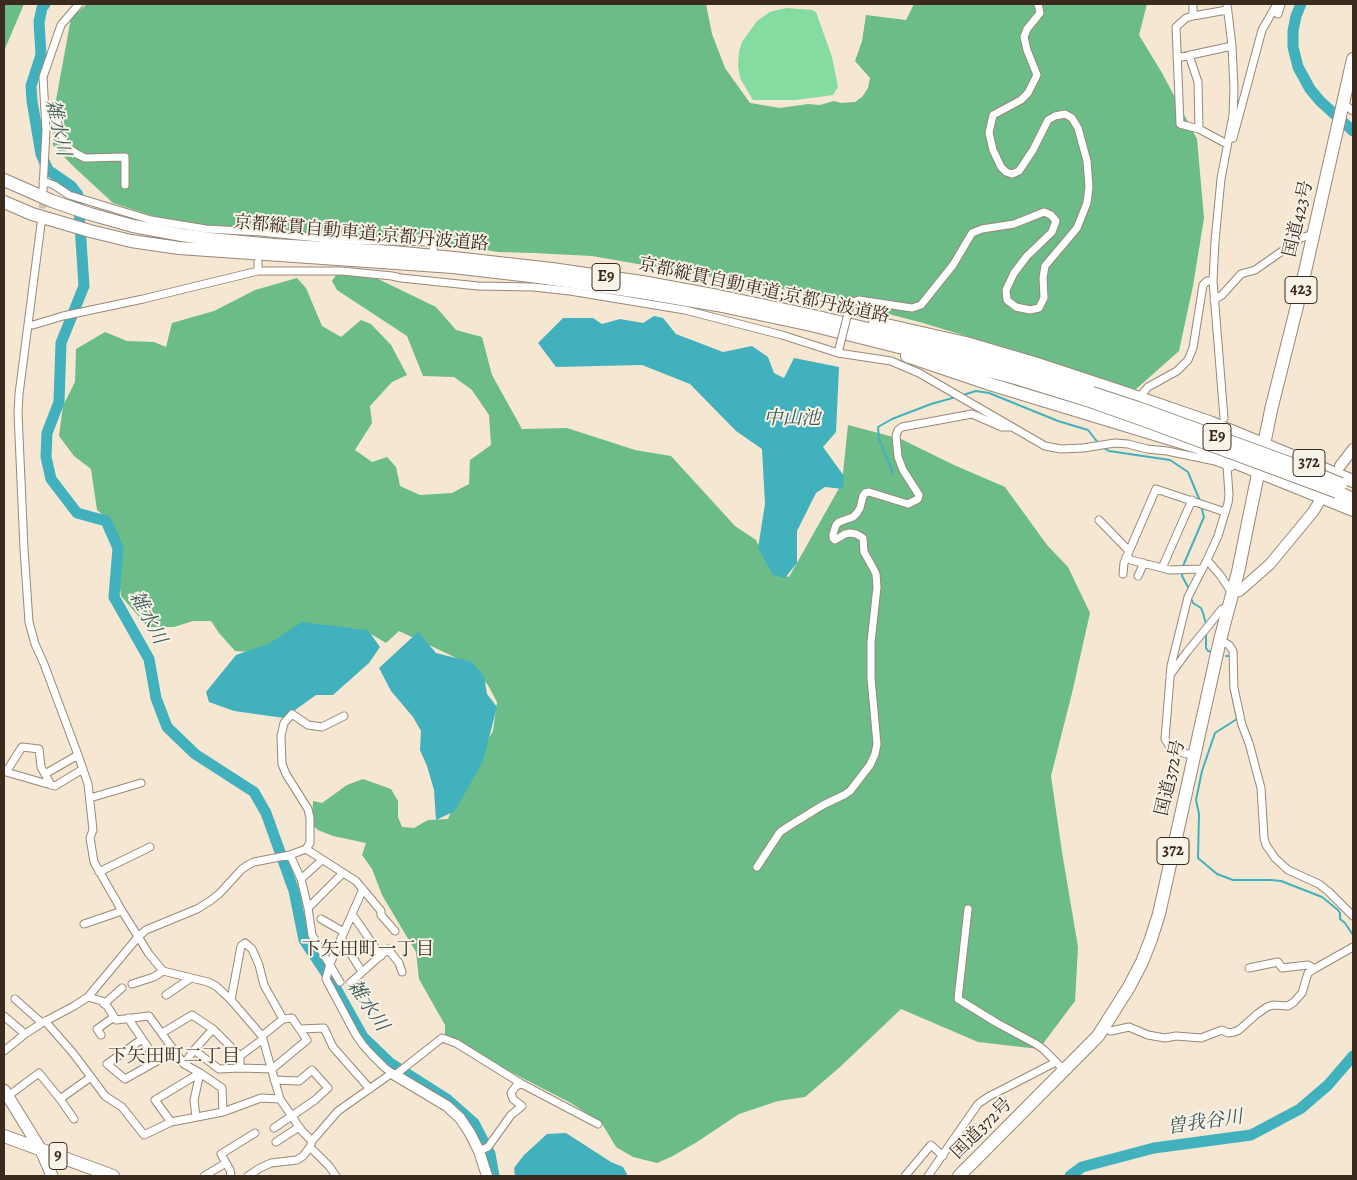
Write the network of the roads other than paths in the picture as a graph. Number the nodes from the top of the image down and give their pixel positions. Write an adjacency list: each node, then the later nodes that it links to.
1 (79, 4): 14 (street)
2 (1038, 4): 34 (street, bridge)
3 (1193, 4): 8 (street)
4 (1277, 4): 16 (street)
5 (1281, 4): 7 (street)
6 (1227, 7): 8 (street); 9 (street)
7 (1278, 14)
8 (1193, 16): 11 (street)
9 (1232, 46): 10 (street); 16 (street)
10 (1189, 55): 11 (street); 15 (street)
11 (1177, 58): 15 (street)
12 (1353, 59): 13 (highway, 国道423号 / 423)
13 (1346, 107): 23 (highway, 国道423号 / 423)
14 (45, 108): 18 (street); 19 (street)
15 (1199, 129): 16 (street)
16 (1227, 144): 28 (street)
17 (4, 180): 32 (highway, 京都縦貫自動車道;京都丹波道路 / E9)
18 (43, 181): 20 (street); 24 (street)
19 (125, 185)
20 (43, 190)
21 (4, 202): 22 (highway, 京都縦貫自動車道;京都丹波道路 / E9)
22 (47, 222): 31 (highway, 京都縦貫自動車道;京都丹波道路 / E9); 33 (street)
23 (1313, 237): 30 (street); 39 (highway, 国道423号 / 423)
24 (433, 250)
25 (258, 262): 26 (street)
26 (258, 271): 29 (street); 33 (street)
27 (431, 272): 29 (street)
28 (1213, 281): 30 (street); 35 (street)
29 (431, 283): 34 (street)
30 (1214, 300): 37 (street)
31 (751, 312): 36 (highway, 京都縦貫自動車道;京都丹波道路 / E9); 43 (highway)
32 (831, 320): 36 (highway, 京都縦貫自動車道;京都丹波道路 / E9); 39 (highway)
33 (28, 325): 64 (street)
34 (838, 351): 38 (street)
35 (1142, 394)
36 (1091, 397): 44 (highway, 京都縦貫自動車道;京都丹波道路 / E9, bridge)
37 (1224, 418)
38 (1011, 427): 41 (street); 75 (street)
39 (1265, 444): 43 (highway, 国道372号 / 372); 44 (highway, 372)
40 (1353, 450): 42 (main road)
41 (1227, 466): 43 (street); 50 (street)
42 (1340, 466)
43 (1258, 471): 49 (highway, 372); 59 (highway, 国道372号 / 372)
44 (1338, 485): 45 (highway, 京都縦貫自動車道;京都丹波道路 / E9); 46 (highway, 京都縦貫自動車道;京都丹波道路 / E9)
45 (1353, 489)
46 (1353, 499)
47 (1197, 502): 50 (street); 52 (street); 55 (street)
48 (1318, 504): 59 (main road)
49 (1353, 510)
50 (1225, 512): 53 (street)
51 (1099, 520): 52 (street)
52 (1128, 554): 54 (street); 57 (street)
53 (1207, 560): 56 (street); 59 (street)
54 (1144, 563): 55 (street); 58 (street)
55 (1162, 568): 56 (street)
56 (1202, 569): 62 (street)
57 (1123, 574)
58 (1138, 576)
59 (1232, 593): 60 (highway, 国道372号 / 372)
60 (1229, 608): 61 (highway, 国道372号 / 372); 62 (street)
61 (1220, 640): 65 (highway, 国道372号 / 372); 84 (street)
62 (1170, 676): 65 (street)
63 (344, 716): 72 (street)
64 (78, 755): 66 (street); 67 (street)
65 (1194, 756): 115 (highway, 国道372号 / 372)
66 (83, 770): 69 (street); 70 (street)
67 (45, 774): 69 (street); 69 (street)
68 (141, 783): 70 (street)
69 (51, 785)
70 (90, 798): 76 (street)
71 (150, 846): 76 (street)
72 (306, 848): 73 (street); 74 (street)
73 (290, 855): 78 (street); 89 (street)
74 (322, 860): 77 (street); 78 (street)
75 (757, 868)
76 (99, 872): 82 (street)
77 (343, 873): 79 (street); 80 (street)
78 (301, 879): 80 (street)
79 (363, 889): 83 (street); 87 (street)
80 (308, 908): 92 (street)
81 (968, 908): 127 (street)
82 (122, 911): 86 (street); 89 (street)
83 (352, 914): 88 (street); 91 (street)
84 (1353, 916)
85 (320, 919): 88 (street)
86 (84, 924)
87 (395, 931)
88 (343, 935): 92 (street); 96 (street)
89 (138, 937): 95 (street); 104 (street)
90 (1352, 948): 94 (street)
91 (381, 956): 96 (street); 97 (street)
92 (330, 964): 99 (street); 131 (street)
93 (1249, 968): 94 (street)
94 (1314, 969): 115 (street)
95 (164, 971): 98 (street); 101 (street)
96 (362, 972): 100 (street)
97 (402, 972)
98 (191, 978): 103 (street); 106 (street)
99 (340, 982)
100 (350, 983)
101 (132, 984)
102 (122, 988): 107 (street)
103 (166, 995)
104 (88, 997): 107 (street); 112 (street)
105 (15, 999): 112 (street)
106 (232, 1000): 111 (street); 119 (street)
107 (104, 1004): 109 (street)
108 (4, 1016): 117 (street)
109 (114, 1017): 110 (street); 118 (street)
110 (128, 1018): 116 (street); 120 (street)
111 (283, 1019): 114 (street); 119 (street)
112 (43, 1022): 117 (street); 132 (street)
113 (213, 1029): 116 (street); 121 (street); 124 (street)
114 (300, 1029): 129 (street); 135 (street)
115 (1104, 1029): 127 (highway, 国道372号 / 372)
116 (162, 1033): 123 (street)
117 (25, 1034): 122 (street)
118 (101, 1035)
119 (262, 1038): 124 (street); 129 (street)
120 (142, 1039): 125 (street); 125 (street)
121 (194, 1050): 126 (street); 128 (street)
122 (4, 1051)
123 (175, 1051): 125 (street); 126 (street)
124 (240, 1056): 128 (street)
125 (157, 1061)
126 (184, 1064): 130 (street)
127 (1061, 1066): 153 (street); 164 (highway, 国道372号 / 372)
128 (240, 1068): 129 (street)
129 (272, 1068): 133 (street)
130 (200, 1072): 139 (street); 141 (street); 143 (street)
131 (394, 1074): 134 (street); 135 (street); 152 (main road)
132 (91, 1077): 137 (street); 143 (street)
133 (274, 1080): 138 (street); 140 (street)
134 (522, 1084): 144 (street); 152 (street)
135 (370, 1089): 150 (street)
136 (6, 1093): 137 (street); 151 (main road)
137 (60, 1099): 142 (street)
138 (280, 1099): 139 (street); 140 (street)
139 (223, 1112): 141 (street)
140 (291, 1116): 145 (street); 146 (street)
141 (196, 1117): 143 (street)
142 (74, 1120)
143 (170, 1122)
144 (598, 1124)
145 (299, 1126): 149 (street); 150 (street)
146 (274, 1128)
147 (256, 1133): 154 (street)
148 (4, 1136): 151 (highway, 9)
149 (276, 1142)
150 (311, 1144): 159 (street); 160 (street)
151 (41, 1150): 155 (main road); 156 (highway, 9)
152 (479, 1151): 161 (main road)
153 (943, 1156): 162 (street); 163 (street)
154 (226, 1164): 157 (street); 158 (street)
155 (52, 1176)
156 (113, 1176)
157 (204, 1176)
158 (231, 1176)
159 (248, 1176)
160 (336, 1176)
161 (487, 1176)
162 (905, 1176)
163 (928, 1176)
164 (960, 1176)

